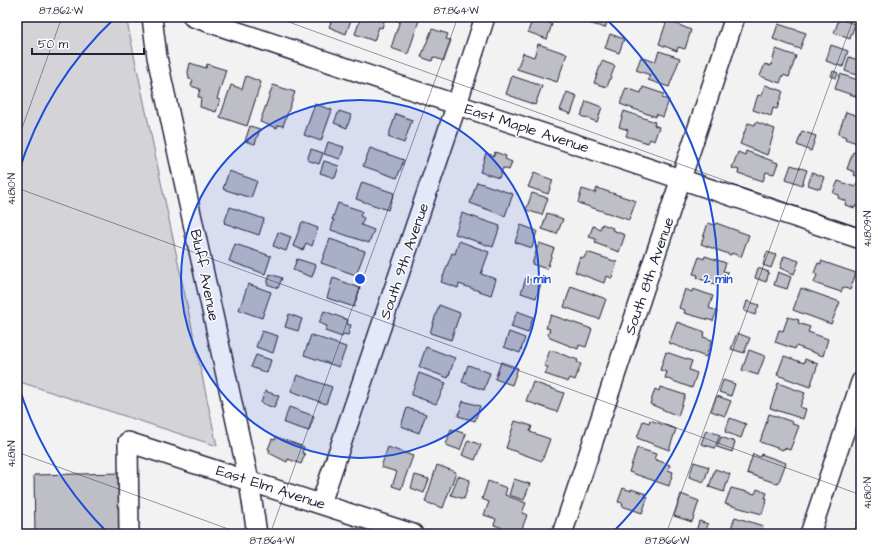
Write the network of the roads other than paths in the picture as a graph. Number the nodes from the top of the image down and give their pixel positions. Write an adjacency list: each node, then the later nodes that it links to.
1 (152, 17): 9 (street, Bluff Avenue)
2 (193, 17): 5 (street, East Maple Avenue)
3 (485, 17): 5 (street, South 9th Avenue)
4 (735, 17): 6 (street, South 8th Avenue)
5 (457, 104): 6 (street, East Maple Avenue); 10 (street, South 9th Avenue)
6 (682, 179): 7 (street, East Maple Avenue); 14 (street, South 8th Avenue)
7 (861, 239)
8 (861, 382): 15 (street)
9 (249, 481): 10 (street, East Elm Avenue); 11 (street, East Elm Avenue); 12 (street, Bluff Avenue)
10 (321, 503): 13 (street, East Elm Avenue)
11 (129, 534)
12 (257, 534)
13 (413, 534)
14 (562, 534)
15 (810, 534)

